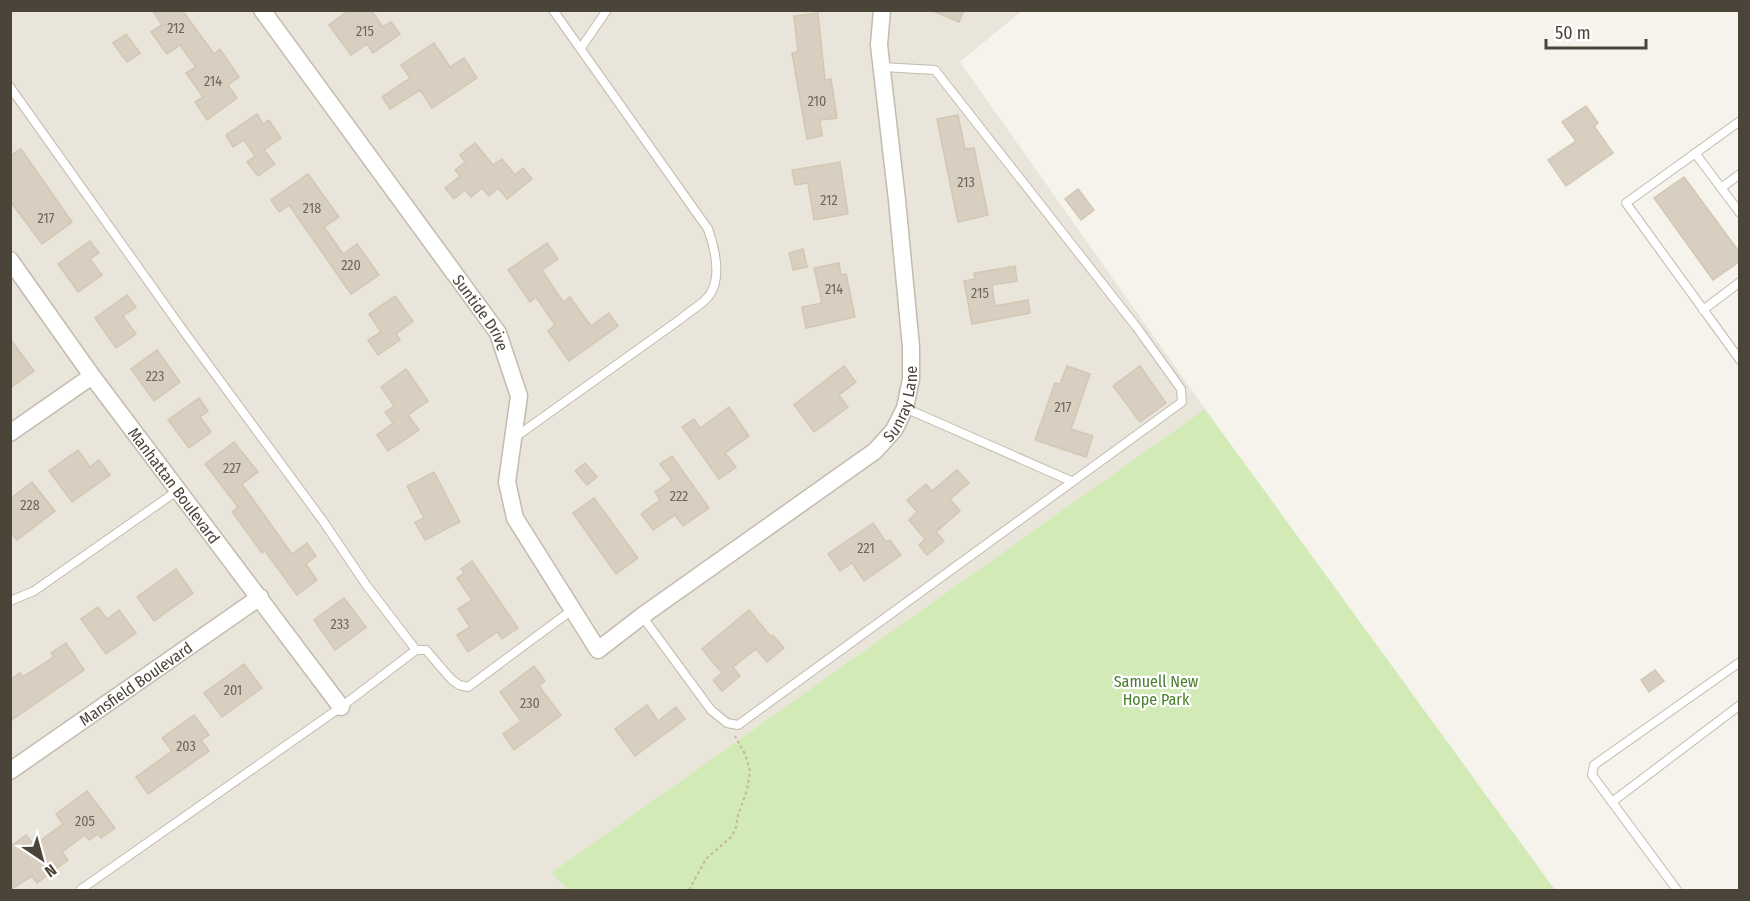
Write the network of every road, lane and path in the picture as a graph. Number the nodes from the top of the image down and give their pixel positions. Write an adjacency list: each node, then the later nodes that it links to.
1 (262, 10): 20 (street, Suntide Drive)
2 (553, 10): 5 (lane)
3 (607, 10): 5 (lane)
4 (882, 10): 6 (street, Sunray Lane)
5 (581, 48): 20 (lane)
6 (882, 67): 18 (street, Sunray Lane); 21 (lane)
7 (10, 87): 27 (lane)
8 (1740, 121): 9 (lane)
9 (1695, 153): 11 (lane); 15 (lane)
10 (1740, 174): 11 (lane)
11 (1721, 188): 12 (lane)
12 (1740, 213)
13 (10, 260): 17 (street, Manhattan Boulevard)
14 (1740, 282): 15 (lane)
15 (1703, 310): 16 (lane)
16 (1740, 360)
17 (92, 376): 19 (street); 22 (street, Manhattan Boulevard)
18 (905, 408): 21 (lane); 26 (street, Sunray Lane)
19 (10, 433)
20 (513, 439): 25 (street, Suntide Drive)
21 (1071, 481): 32 (lane)
22 (177, 491): 23 (street, Manhattan Boulevard); 24 (lane)
23 (260, 597): 31 (street, Manhattan Boulevard); 33 (street, Mansfield Boulevard)
24 (10, 601)
25 (573, 610): 27 (lane); 28 (street, Suntide Drive)
26 (642, 616): 28 (street, Sunray Lane); 32 (lane)
27 (416, 650): 31 (lane)
28 (598, 650)
29 (1740, 662): 34 (lane)
30 (1740, 705): 34 (lane)
31 (341, 707): 35 (lane)
32 (727, 723): 36 (path)
33 (10, 771)
34 (1612, 802): 37 (lane)
35 (80, 891)
36 (689, 891)
37 (1677, 891)

